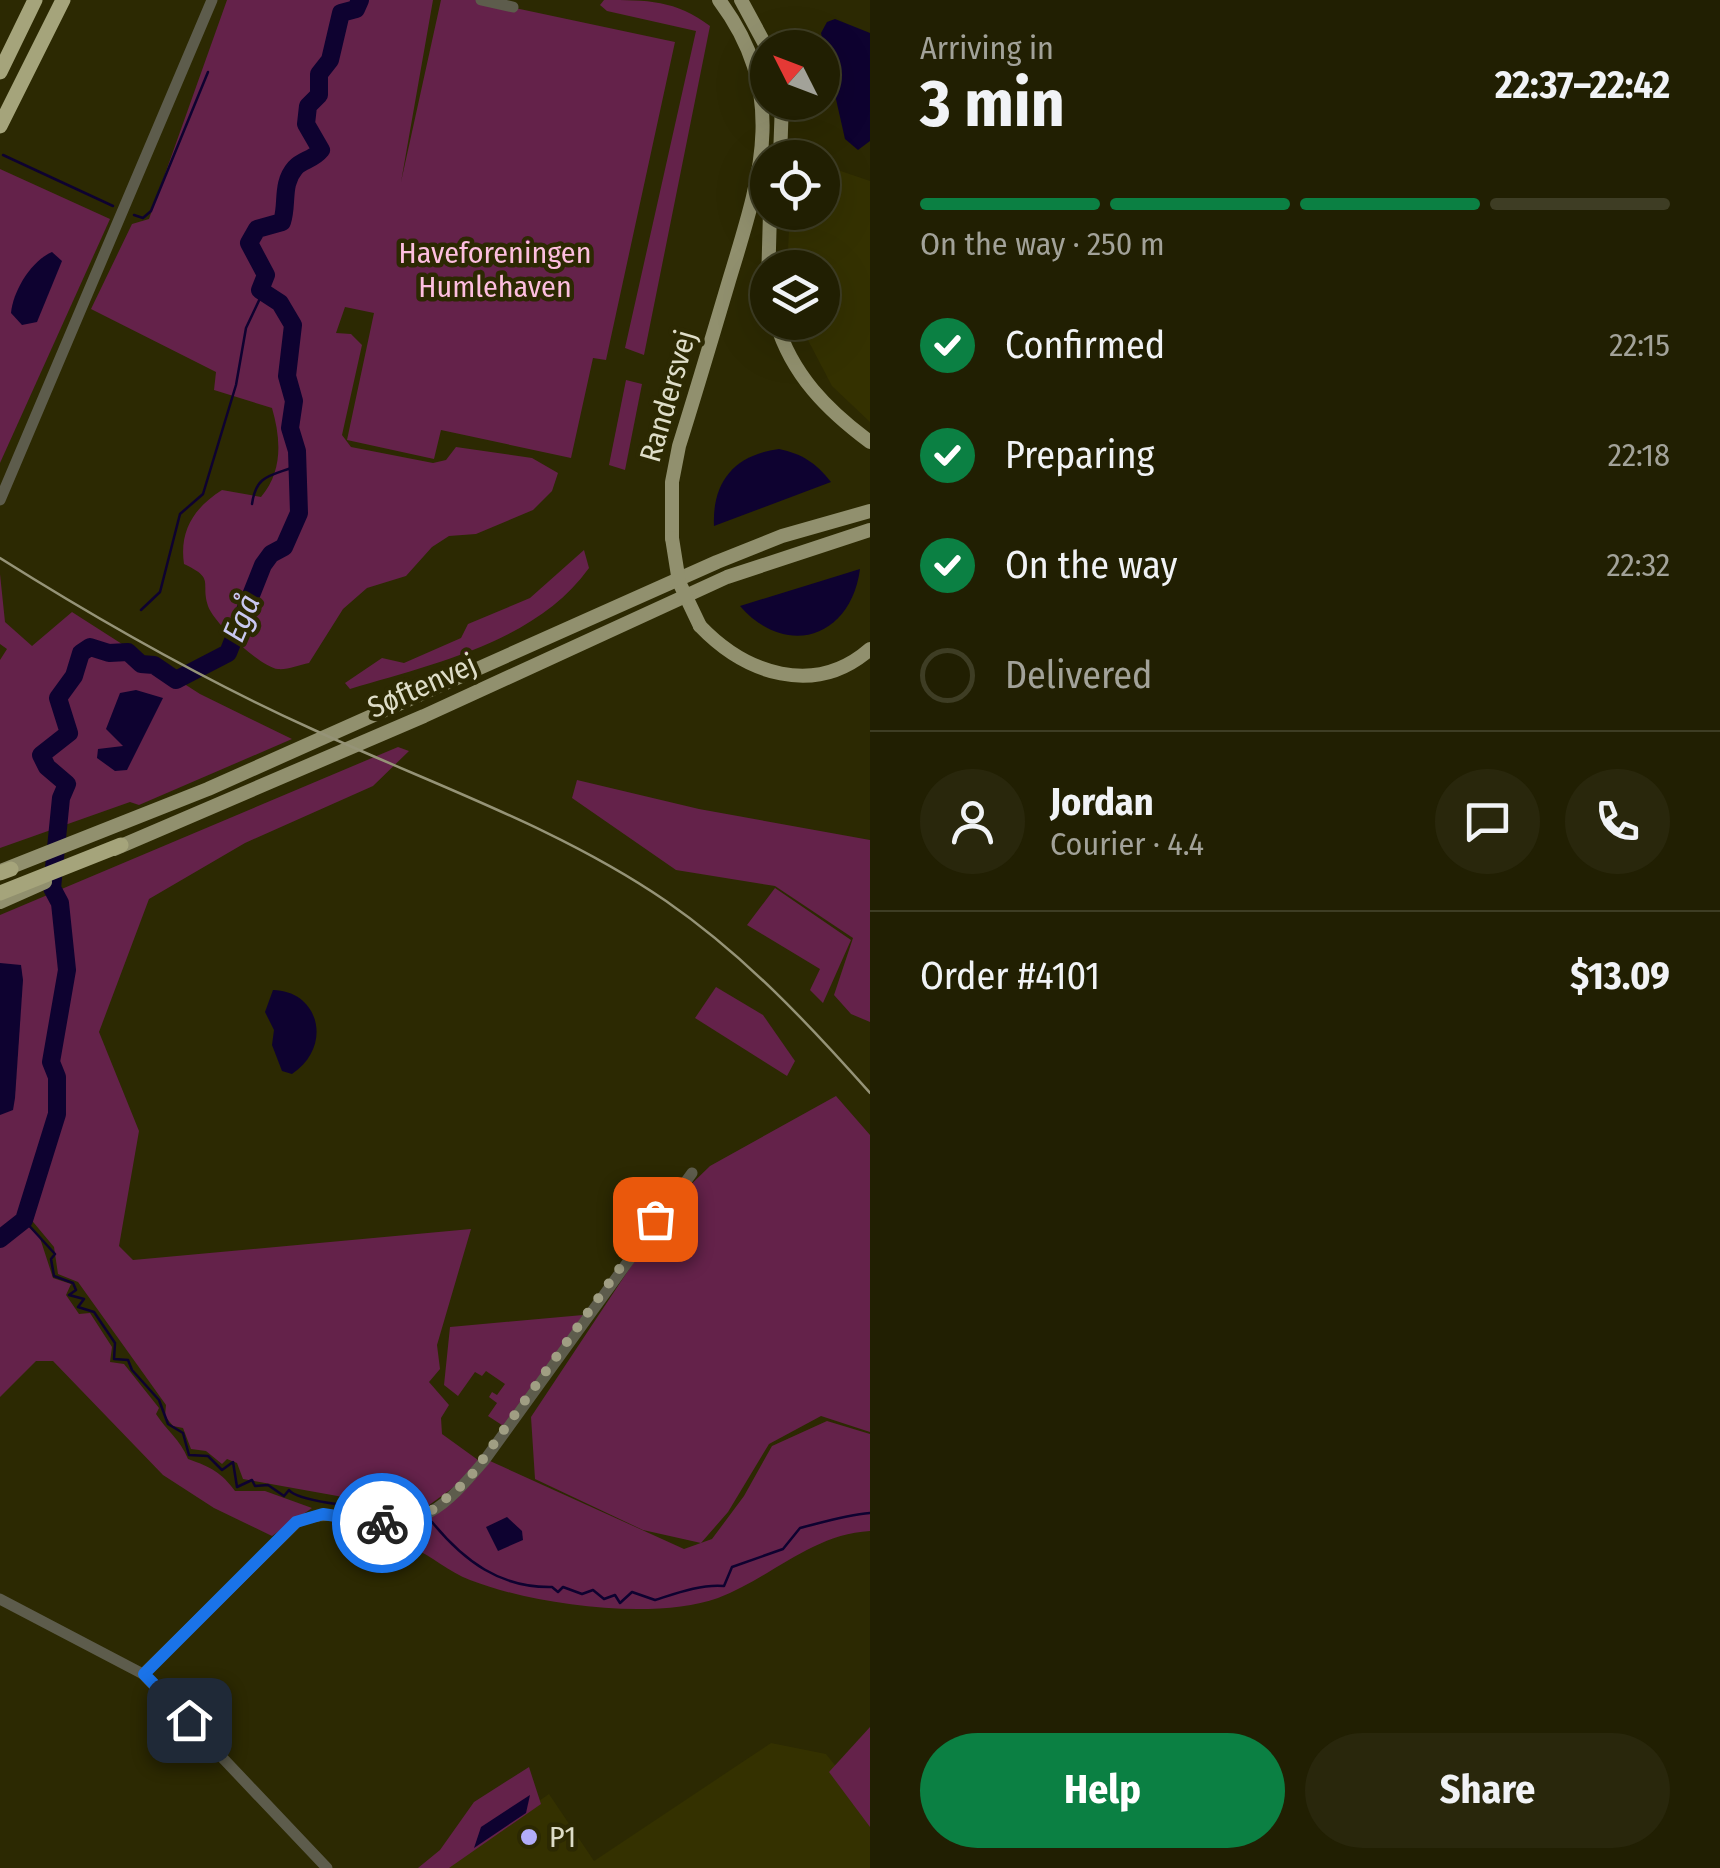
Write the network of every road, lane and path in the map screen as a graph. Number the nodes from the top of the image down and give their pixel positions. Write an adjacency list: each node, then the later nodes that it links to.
1 (35, 0): 9 (highway)
2 (63, 0): 10 (highway)
3 (212, 0): 13 (street)
4 (480, 0): 7 (street)
5 (719, 0): 16 (main road, Randersvej, bridge)
6 (740, 0): 8 (main road)
7 (513, 8)
8 (757, 30)
9 (0, 72)
10 (0, 126)
11 (784, 340): 12 (main road)
12 (870, 442)
13 (0, 500)
14 (870, 511): 18 (main road, Søftenvej)
15 (870, 530): 17 (main road, Søftenvej)
16 (870, 649)
17 (120, 845): 19 (highway)
18 (6, 871)
19 (6, 896)
20 (692, 1173): 22 (street)
21 (0, 1599): 22 (street)
22 (144, 1674): 23 (street)
23 (327, 1868)

